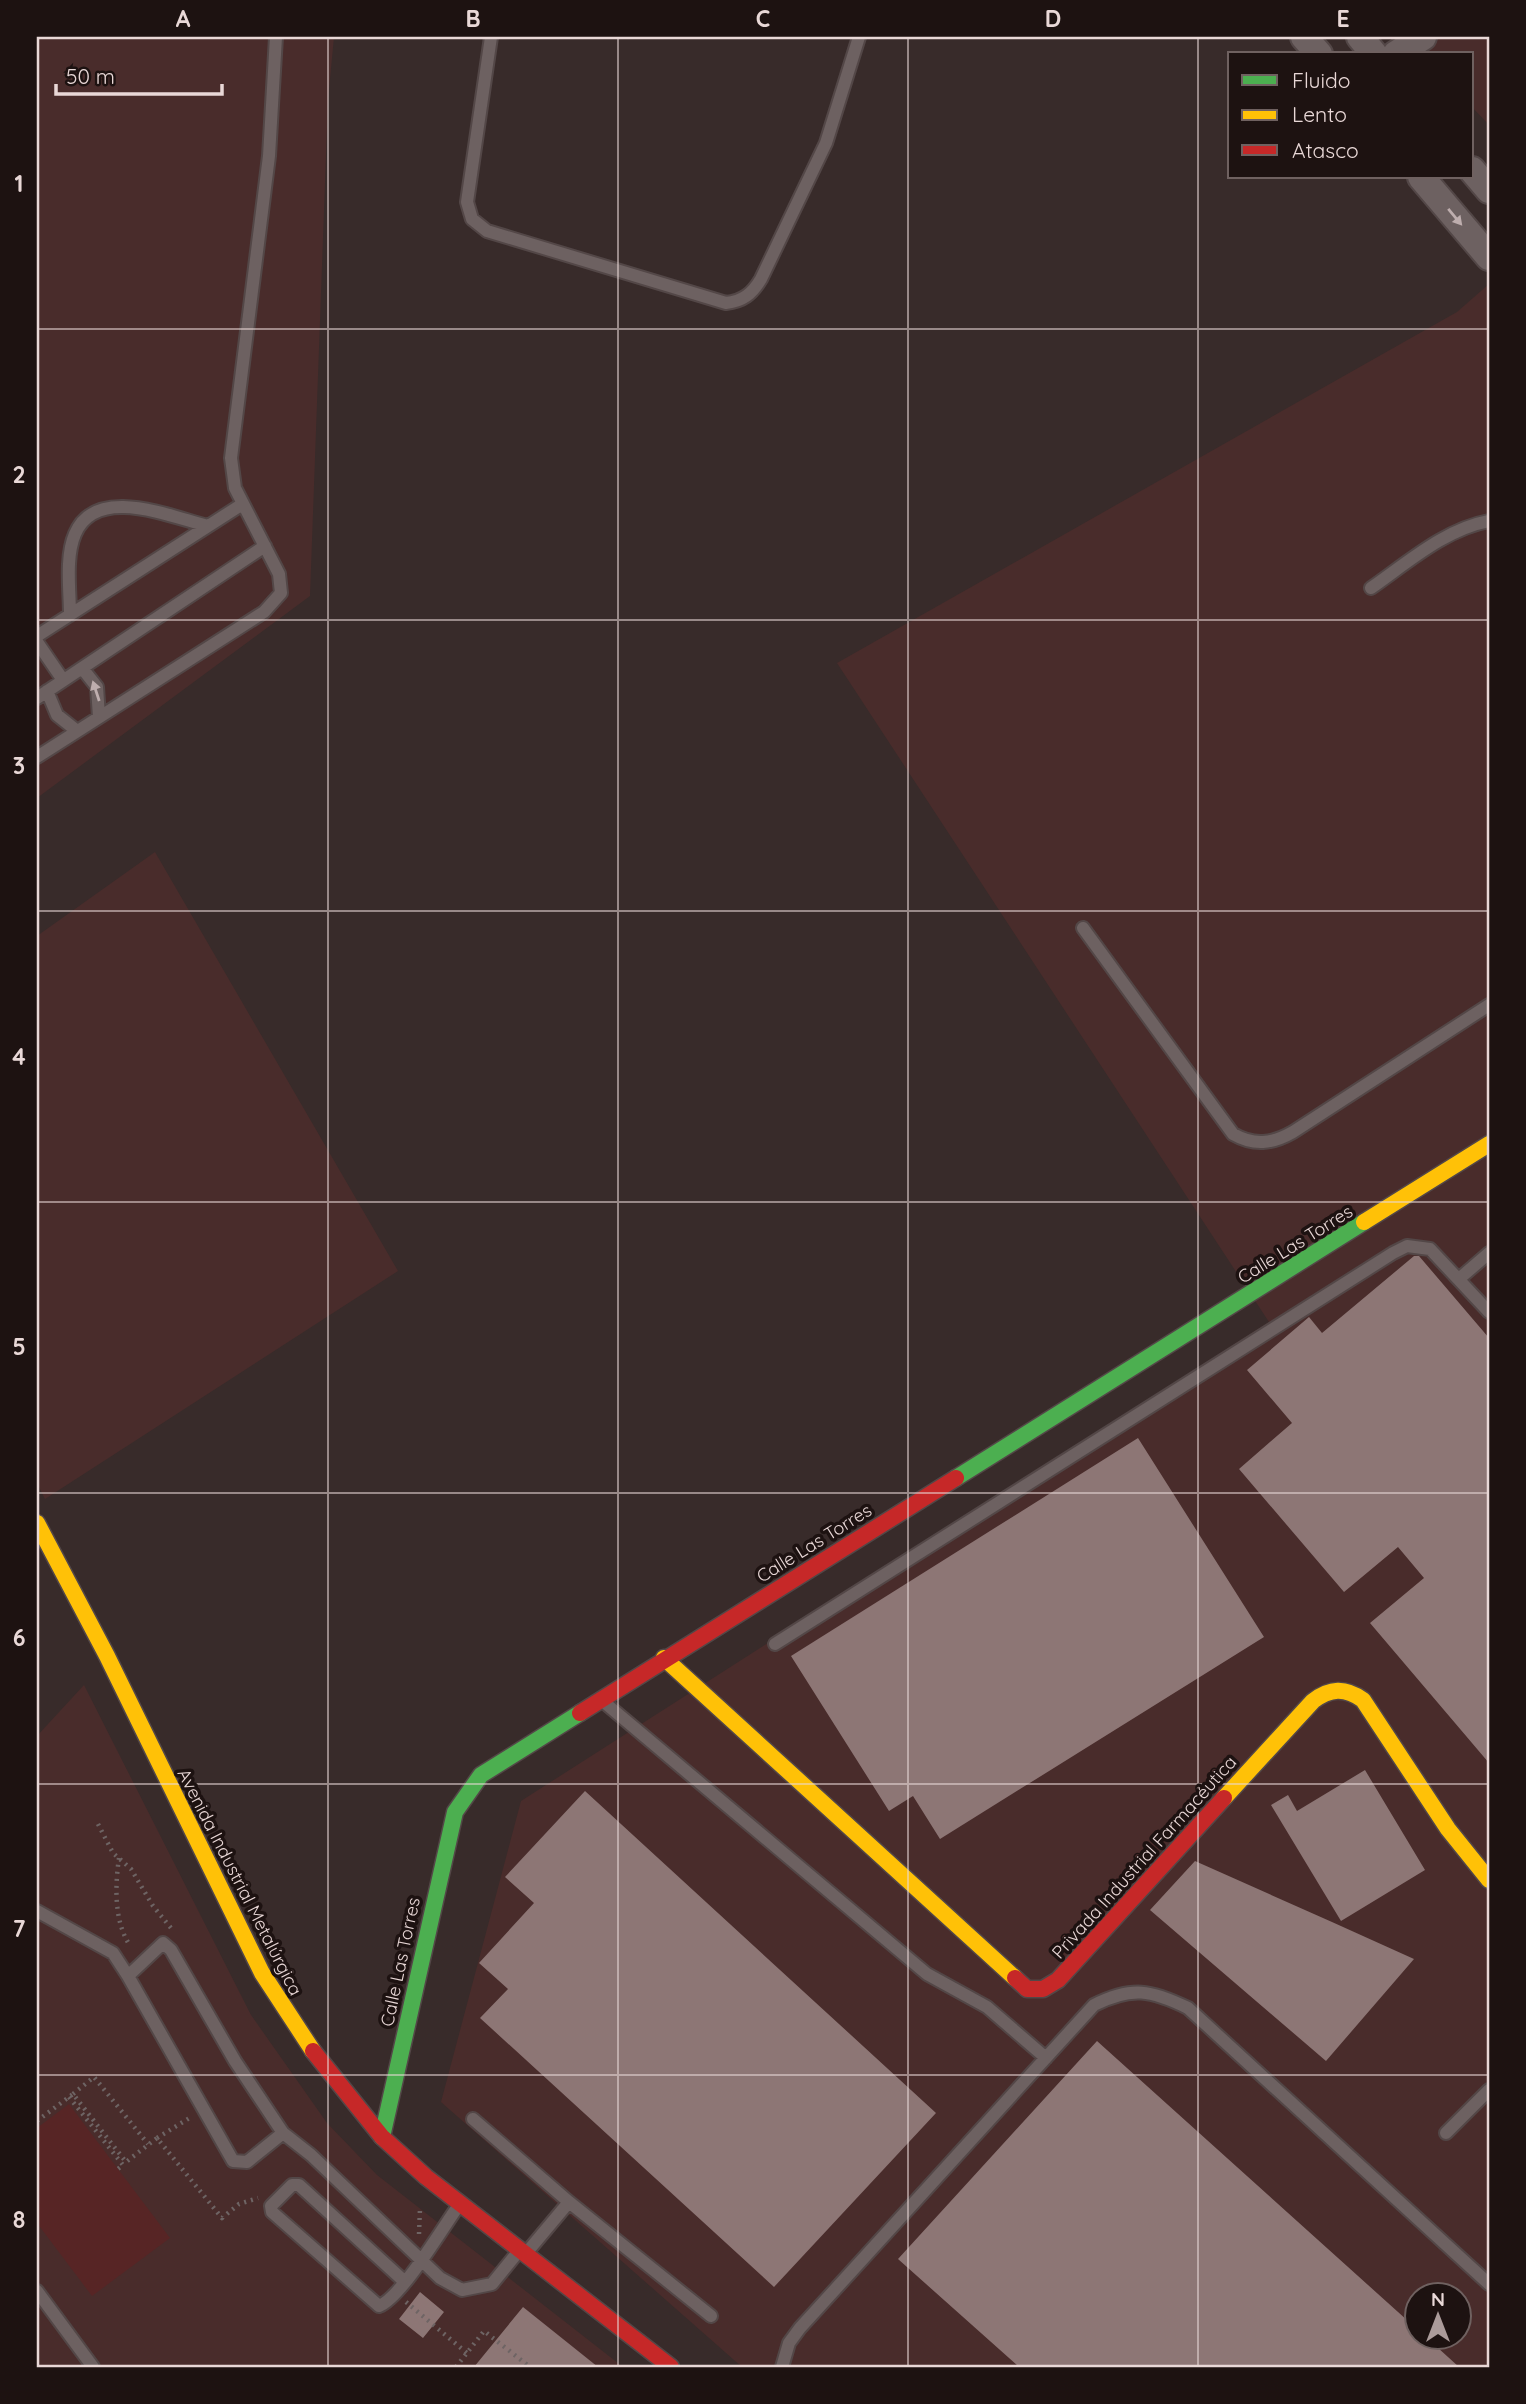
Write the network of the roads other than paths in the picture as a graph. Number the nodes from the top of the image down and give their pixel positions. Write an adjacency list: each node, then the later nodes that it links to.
1 (276, 37): 14 (lane)
2 (491, 37): 3 (lane)
3 (859, 37)
4 (1304, 37): 7 (street)
5 (1360, 37): 8 (street)
6 (1423, 37): 9 (street)
7 (1317, 52)
8 (1372, 52)
9 (1399, 52)
10 (1474, 172): 12 (street)
11 (1422, 178): 13 (street, one-way to 13)
12 (1489, 190)
13 (1489, 257)
14 (242, 505): 16 (lane); 17 (lane)
15 (1489, 521): 18 (lane)
16 (208, 526): 19 (lane); 19 (lane)
17 (265, 546): 22 (lane); 25 (lane)
18 (1371, 588)
19 (70, 615): 20 (lane)
20 (37, 636)
21 (37, 642): 23 (lane)
22 (82, 668): 23 (lane); 25 (lane, one-way to 22)
23 (63, 680): 24 (lane)
24 (42, 695): 26 (lane)
25 (99, 717): 26 (lane)
26 (77, 731): 27 (lane)
27 (37, 757)
28 (1083, 928): 29 (lane)
29 (1489, 1005)
30 (1489, 1144): 36 (street, Calle Las Torres)
31 (1489, 1253): 32 (lane)
32 (1460, 1278): 33 (lane); 35 (lane)
33 (1489, 1312)
34 (37, 1523): 46 (street, Avenida Industrial Metalúrgica)
35 (775, 1644)
36 (664, 1658): 37 (street, Calle Las Torres); 38 (street, Privada Industrial Farmacéutica)
37 (600, 1698): 41 (lane); 46 (street, Calle Las Torres)
38 (1489, 1880)
39 (37, 1911): 40 (lane)
40 (128, 1976): 44 (lane); 44 (lane)
41 (1046, 2058): 52 (lane); 57 (lane)
42 (1489, 2090): 45 (lane)
43 (473, 2119): 47 (lane)
44 (283, 2133): 50 (lane)
45 (1446, 2133)
46 (382, 2137): 48 (street, Avenida Industrial Metalúrgica)
47 (569, 2202): 49 (lane); 54 (lane)
48 (461, 2203): 49 (street, Avenida Industrial Metalúrgica); 50 (lane)
49 (523, 2252): 50 (lane); 56 (street, Avenida Industrial Metalúrgica)
50 (419, 2255): 51 (lane)
51 (405, 2282): 51 (lane)
52 (1489, 2284)
53 (37, 2291): 55 (lane)
54 (711, 2316)
55 (93, 2367)
56 (671, 2367)
57 (782, 2367)

